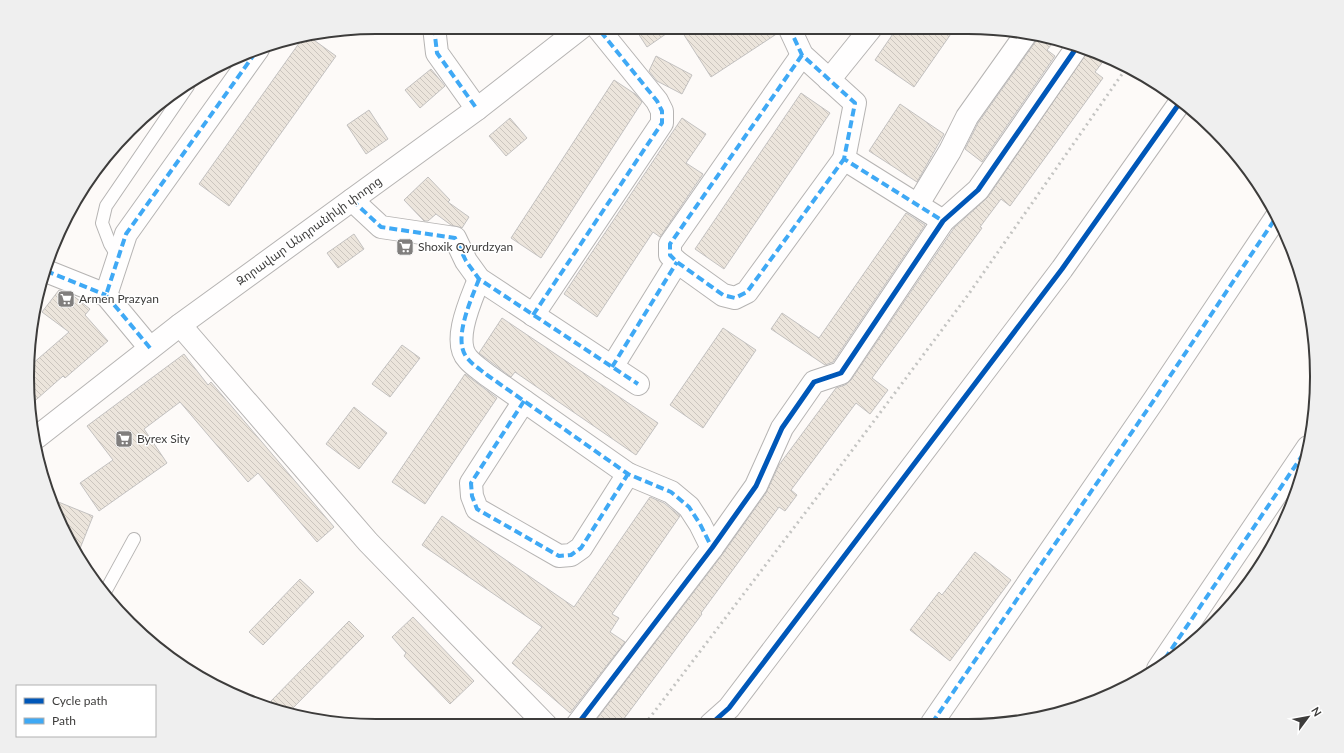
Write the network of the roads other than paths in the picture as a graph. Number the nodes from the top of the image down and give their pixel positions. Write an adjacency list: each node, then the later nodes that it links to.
1 (435, 34): 13 (street)
2 (573, 34): 13 (street, Զորավար Անդրանիկի փողոց)
3 (603, 34): 24 (street)
4 (792, 34): 8 (street)
5 (866, 34): 10 (street)
6 (1023, 39): 16 (street)
7 (1074, 51): 17 (street)
8 (802, 56): 10 (street); 20 (street)
9 (252, 57): 19 (street)
10 (829, 80): 14 (street)
11 (182, 95): 19 (lane)
12 (1177, 106): 39 (street)
13 (477, 109): 15 (street, Զորավար Անդրանիկի փողոց)
14 (844, 159): 16 (street); 20 (street)
15 (352, 200): 22 (street); 25 (street, Զորավար Անդրանիկի փողոց)
16 (918, 204): 17 (street)
17 (943, 221): 34 (street)
18 (1273, 222): 40 (street)
19 (118, 257): 23 (street)
20 (677, 262): 27 (street)
21 (50, 273): 23 (street)
22 (479, 279): 24 (street); 29 (street)
23 (106, 295): 26 (street)
24 (533, 315): 27 (street)
25 (180, 325): 26 (street, Զորավար Անդրանիկի փողոց); 37 (street)
26 (150, 348): 30 (street, Զորավար Անդրանիկի փողոց)
27 (612, 366): 28 (street)
28 (638, 384)
29 (524, 401): 32 (street); 32 (street)
30 (39, 434)
31 (1299, 460): 36 (street)
32 (628, 474): 34 (street)
33 (134, 540): 35 (lane)
34 (712, 548): 38 (street)
35 (107, 588)
36 (1169, 653)
37 (540, 719)
38 (581, 719)
39 (717, 719)
40 (935, 719)

